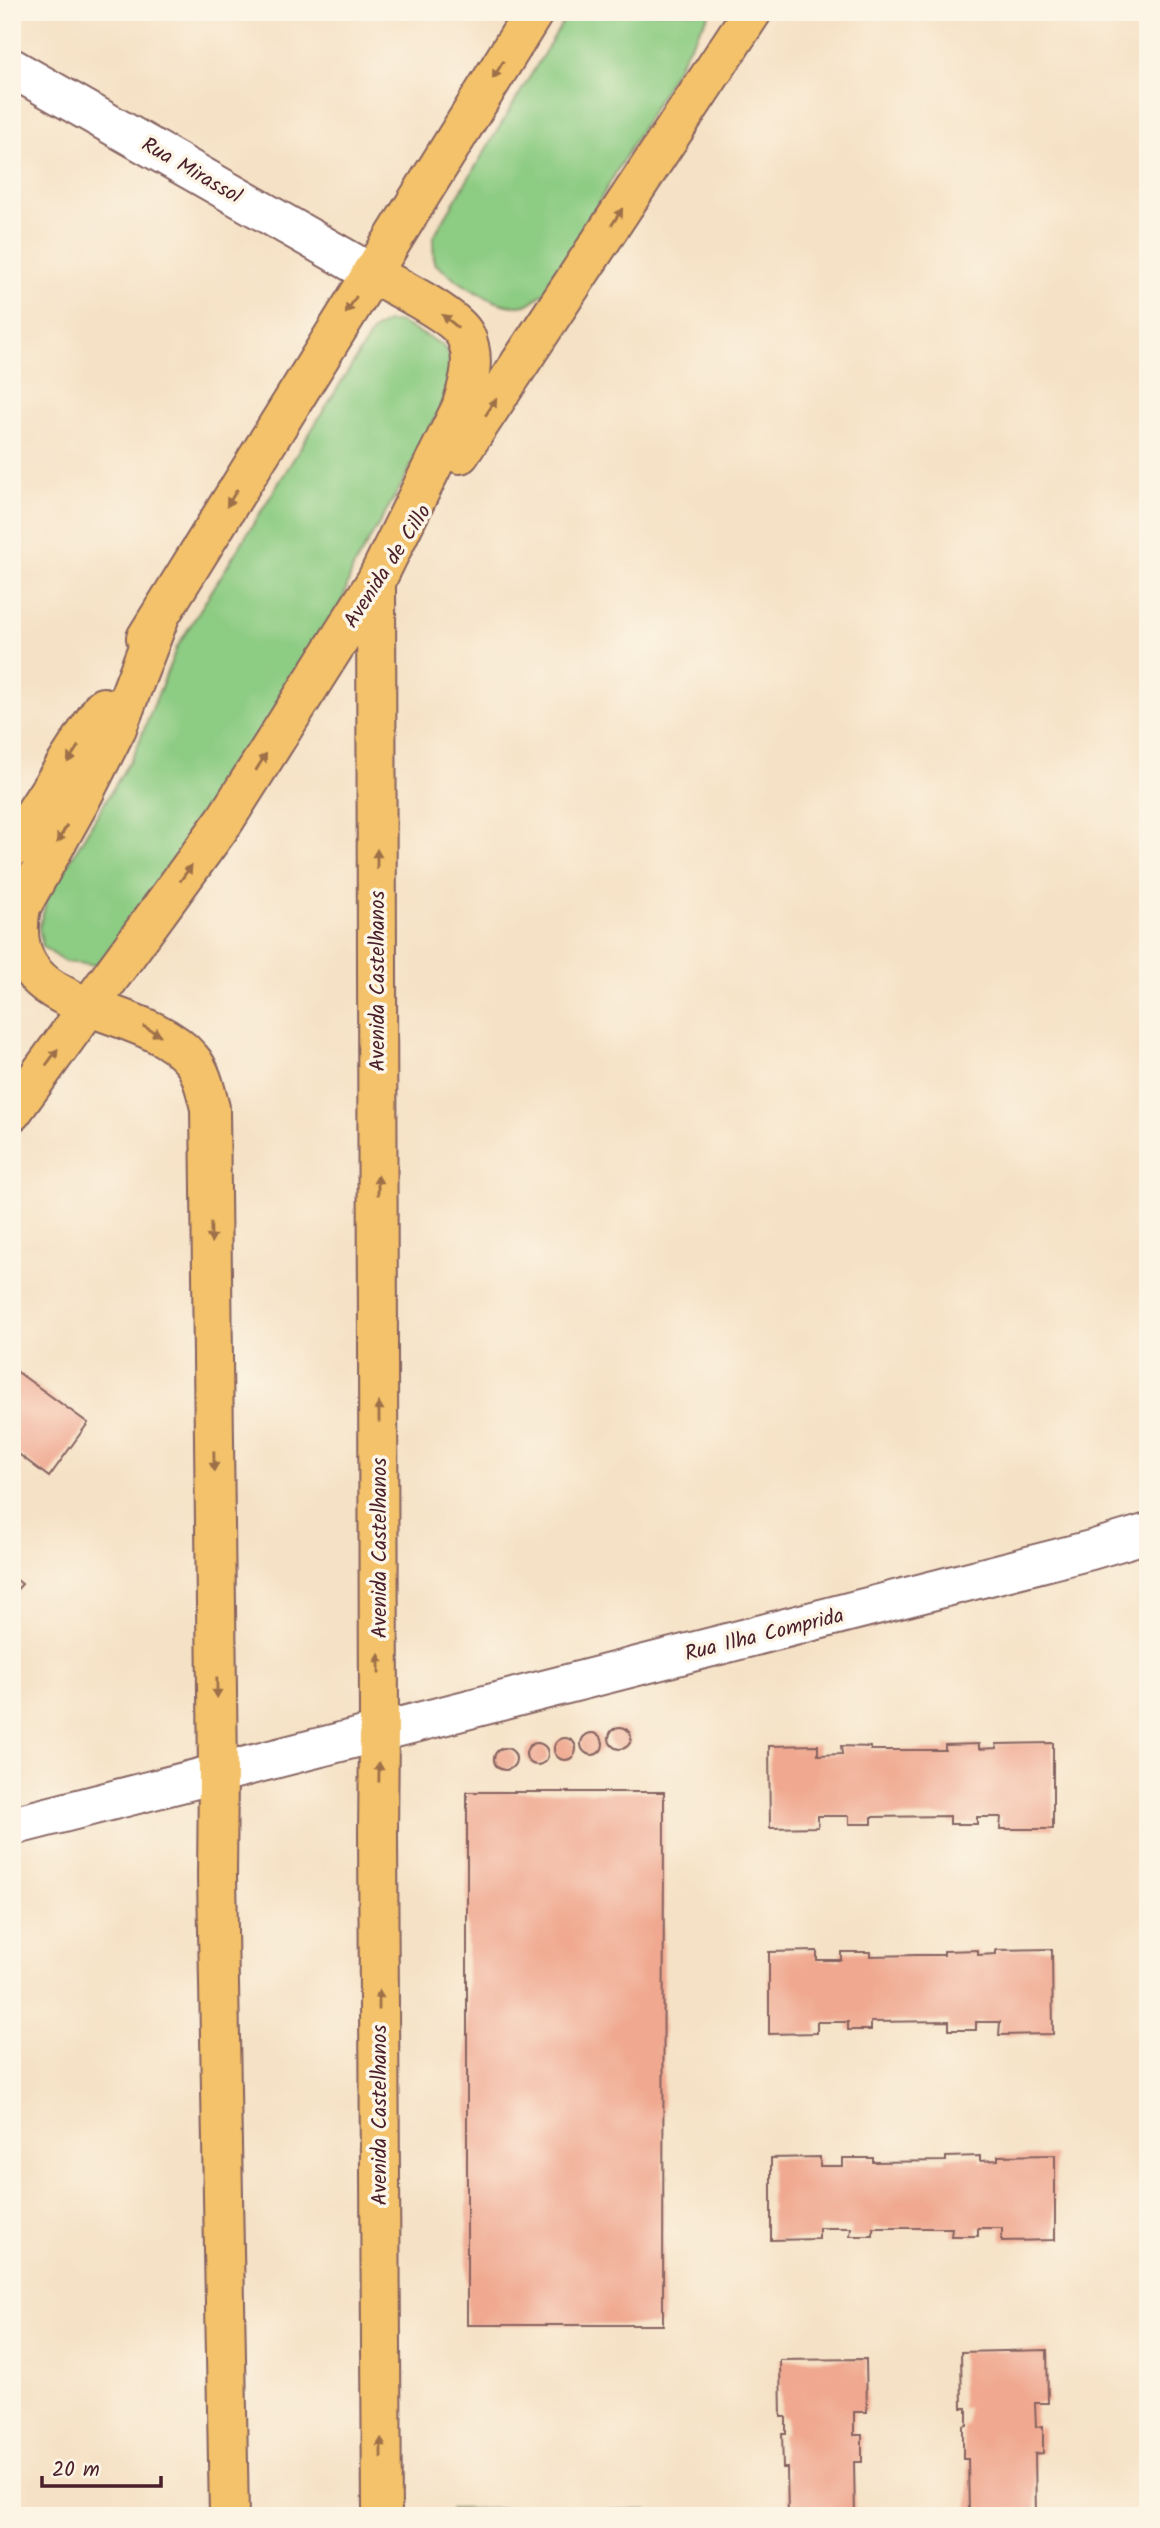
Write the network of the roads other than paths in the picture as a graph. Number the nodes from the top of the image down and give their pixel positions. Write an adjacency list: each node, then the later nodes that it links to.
1 (534, 12): 4 (main road, one-way to 4)
2 (752, 12): 5 (main road, Avenida de Cillo, one-way to 2)
3 (12, 68): 4 (street, Rua Mirassol)
4 (371, 273): 5 (main road, one-way to 4); 6 (main road, one-way to 6)
5 (376, 581): 9 (main road, Avenida de Cillo, one-way to 5); 12 (main road, Avenida Castelhanos, one-way to 5)
6 (160, 616): 7 (main road, one-way to 7); 9 (main road, one-way to 9)
7 (12, 848)
8 (12, 975): 9 (main road)
9 (73, 1000): 10 (main road, Avenida de Cillo, one-way to 9); 13 (main road, one-way to 13)
10 (12, 1112)
11 (1148, 1533): 12 (street, Rua Ilha Comprida)
12 (379, 1732): 13 (street, Rua Ilha Comprida); 16 (main road, Avenida Castelhanos, one-way to 12)
13 (218, 1773): 14 (street); 15 (main road)
14 (12, 1826)
15 (229, 2516)
16 (382, 2516)

